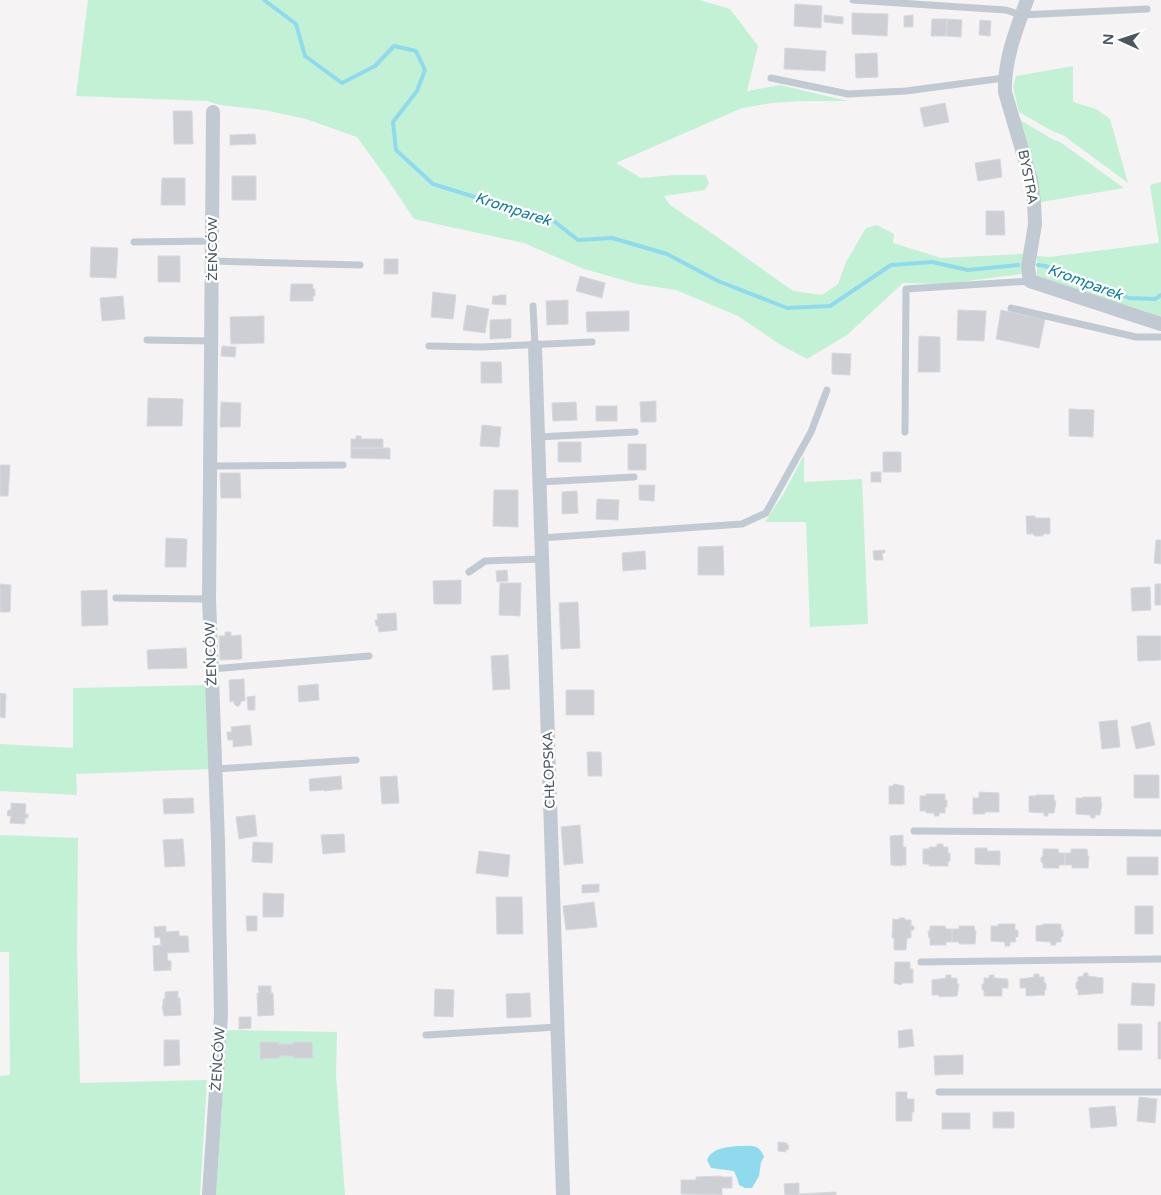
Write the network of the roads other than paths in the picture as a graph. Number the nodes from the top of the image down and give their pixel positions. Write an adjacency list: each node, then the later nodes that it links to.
1 (853, 0): 4 (lane)
2 (1027, 0): 4 (street, BYSTRA)
3 (1147, 9): 4 (lane)
4 (1022, 15): 6 (street, BYSTRA)
5 (771, 78): 6 (lane)
6 (1004, 78): 12 (street, BYSTRA)
7 (212, 112): 8 (street, ŻEŃCÓW)
8 (212, 241): 9 (lane); 10 (street, ŻEŃCÓW)
9 (134, 242)
10 (212, 262): 11 (lane); 18 (street, ŻEŃCÓW)
11 (360, 265)
12 (1030, 281): 15 (street); 24 (lane)
13 (533, 306): 21 (lane)
14 (1011, 308): 16 (lane)
15 (1161, 324)
16 (1161, 337)
17 (147, 340): 18 (lane)
18 (211, 341): 27 (street, ŻEŃCÓW)
19 (592, 342): 21 (lane)
20 (429, 346): 21 (lane)
21 (535, 346): 25 (street, CHŁOPSKA)
22 (827, 390): 30 (lane)
23 (635, 432): 25 (lane)
24 (905, 432)
25 (538, 437): 29 (street, CHŁOPSKA)
26 (343, 465): 27 (lane)
27 (210, 466): 34 (street, ŻEŃCÓW)
28 (634, 477): 29 (lane)
29 (540, 482): 30 (street, CHŁOPSKA)
30 (541, 538): 31 (street, CHŁOPSKA)
31 (542, 559): 32 (lane); 43 (street, CHŁOPSKA)
32 (469, 572)
33 (116, 598): 34 (lane)
34 (209, 599): 36 (street, ŻEŃCÓW)
35 (369, 656): 36 (lane)
36 (212, 669): 38 (street, ŻEŃCÓW)
37 (356, 760): 38 (lane)
38 (215, 769): 47 (street, ŻEŃCÓW)
39 (914, 831): 40 (lane)
40 (1161, 833)
41 (1161, 959): 42 (lane)
42 (921, 962)
43 (557, 1027): 44 (lane); 48 (street, CHŁOPSKA)
44 (426, 1035)
45 (939, 1092): 46 (lane)
46 (1161, 1092)
47 (209, 1195)
48 (563, 1195)

